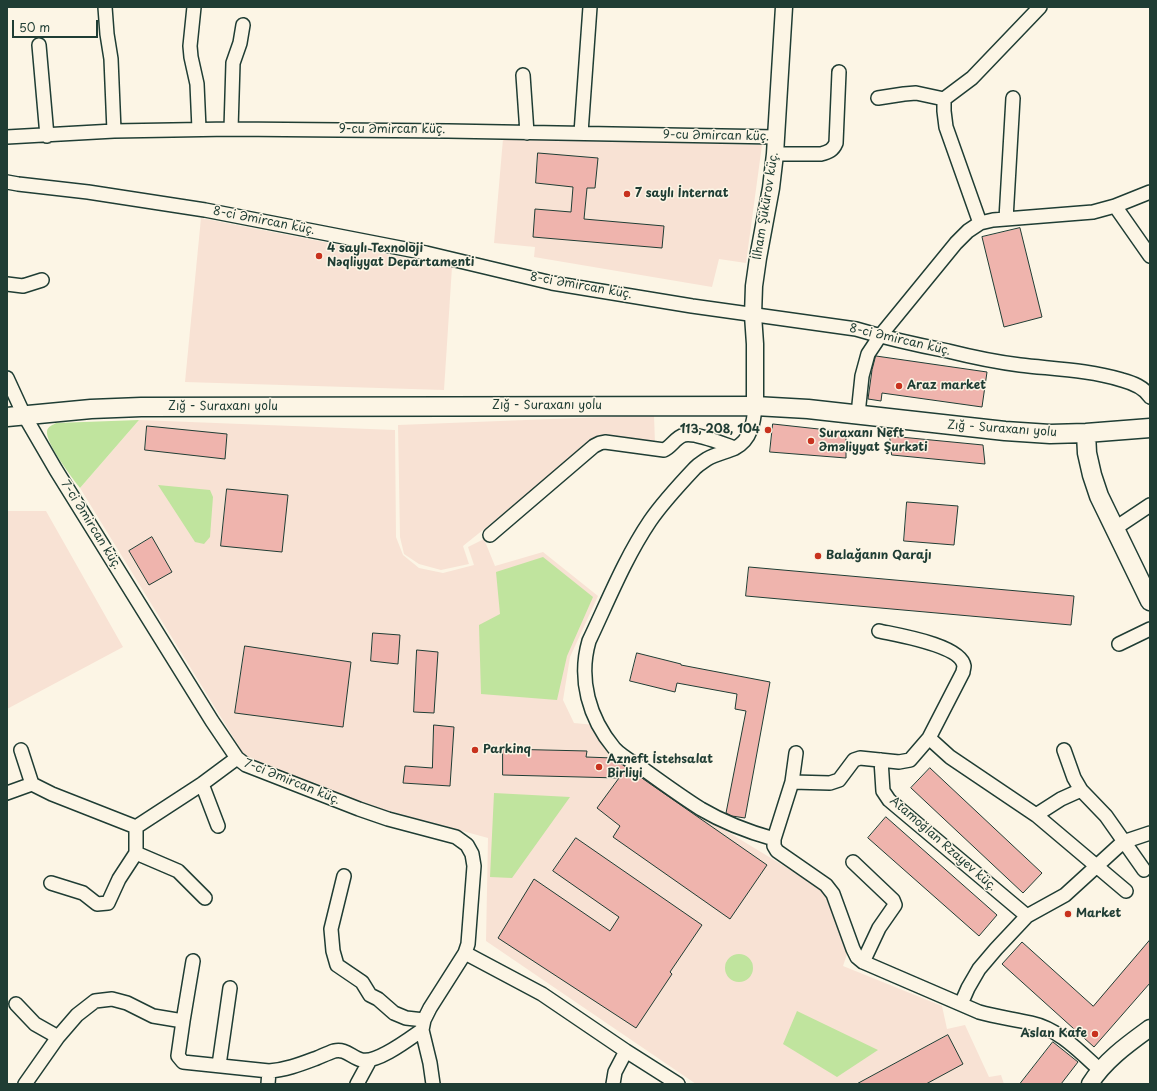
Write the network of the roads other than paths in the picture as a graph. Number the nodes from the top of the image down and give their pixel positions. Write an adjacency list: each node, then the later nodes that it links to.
1 (105, 7): 15 (street)
2 (194, 7): 13 (street)
3 (590, 7): 17 (street)
4 (784, 7): 20 (street, İlham Şükürov küç.)
5 (1040, 7): 12 (street)
6 (243, 25): 14 (street)
7 (39, 45): 18 (street)
8 (839, 72): 21 (street)
9 (523, 75): 16 (street)
10 (878, 98): 12 (street)
11 (1014, 98): 25 (street)
12 (944, 99): 26 (street)
13 (199, 129): 14 (street, 9-cu Əmircan küç.); 15 (street, 9-cu Əmircan küç.)
14 (231, 129): 16 (street, 9-cu Əmircan küç.)
15 (114, 130): 18 (street, 9-cu Əmircan küç.)
16 (527, 133): 17 (street, 9-cu Əmircan küç.)
17 (582, 133): 20 (street, 9-cu Əmircan küç.)
18 (47, 136): 19 (street, 9-cu Əmircan küç.)
19 (7, 137)
20 (776, 137): 21 (street, İlham Şükürov küç.)
21 (775, 154): 30 (street, İlham Şükürov küç.)
22 (7, 182): 30 (street, 8-ci Əmircan küç.)
23 (1150, 192): 24 (street)
24 (1115, 206): 25 (street); 27 (street)
25 (1006, 219): 26 (street)
26 (980, 223): 31 (street)
27 (1150, 256)
28 (42, 280): 29 (street)
29 (7, 284)
30 (752, 315): 31 (street, 8-ci Əmircan küç.); 34 (street, İlham Şükürov küç.)
31 (880, 336): 33 (street, 8-ci Əmircan küç.); 35 (street)
32 (7, 378): 36 (street)
33 (1150, 397)
34 (755, 406): 35 (main road, Zığ - Suraxanı yolu); 36 (main road, Zığ - Suraxanı yolu); 39 (street)
35 (858, 414): 38 (main road, Zığ - Suraxanı yolu)
36 (16, 416): 51 (street, 7-ci Əmircan küç.)
37 (1150, 428): 38 (main road, Zığ - Suraxanı yolu)
38 (1086, 433): 41 (main road)
39 (735, 448): 42 (street); 62 (street)
40 (1150, 505): 41 (street)
41 (1114, 529): 43 (main road)
42 (490, 535)
43 (1150, 601)
44 (1150, 629): 46 (street)
45 (879, 631): 47 (street)
46 (1119, 644)
47 (930, 738): 52 (street); 58 (street)
48 (21, 750): 54 (street)
49 (1064, 750): 56 (street)
50 (796, 753): 53 (street)
51 (237, 758): 55 (street); 73 (street, 7-ci Əmircan küç.)
52 (881, 760): 53 (street); 72 (street, Atamoğlan Rzayev küç.)
53 (792, 782): 62 (street)
54 (32, 784): 57 (street); 60 (street)
55 (202, 784): 59 (street); 60 (street)
56 (1081, 790): 58 (street); 63 (street)
57 (7, 793)
58 (1036, 815): 66 (street)
59 (218, 826)
60 (136, 827): 64 (street)
61 (1150, 833): 63 (street)
62 (774, 839): 75 (street)
63 (1123, 842): 66 (street); 67 (street)
64 (136, 853): 69 (street); 71 (street)
65 (853, 862): 75 (street)
66 (1096, 867): 70 (street); 72 (street)
67 (1144, 870)
68 (344, 876): 80 (street)
69 (51, 883)
70 (1126, 892)
71 (205, 898)
72 (1027, 916): 78 (street)
73 (465, 953): 80 (street, 7-ci Əmircan küç.); 83 (street)
74 (194, 961): 79 (street)
75 (863, 962): 78 (street)
76 (230, 988): 85 (street)
77 (16, 1004): 82 (street)
78 (961, 1004): 86 (street)
79 (183, 1021): 82 (street); 85 (street)
80 (423, 1025): 84 (street); 91 (street)
81 (1150, 1028): 86 (street)
82 (58, 1037): 88 (street)
83 (626, 1052): 92 (street); 93 (street)
84 (370, 1060): 87 (street); 90 (street)
85 (219, 1065): 87 (street)
86 (1100, 1070): 94 (street)
87 (269, 1071): 89 (street)
88 (25, 1084)
89 (268, 1084)
90 (356, 1084)
91 (433, 1084)
92 (613, 1084)
93 (678, 1084)
94 (1090, 1084)

